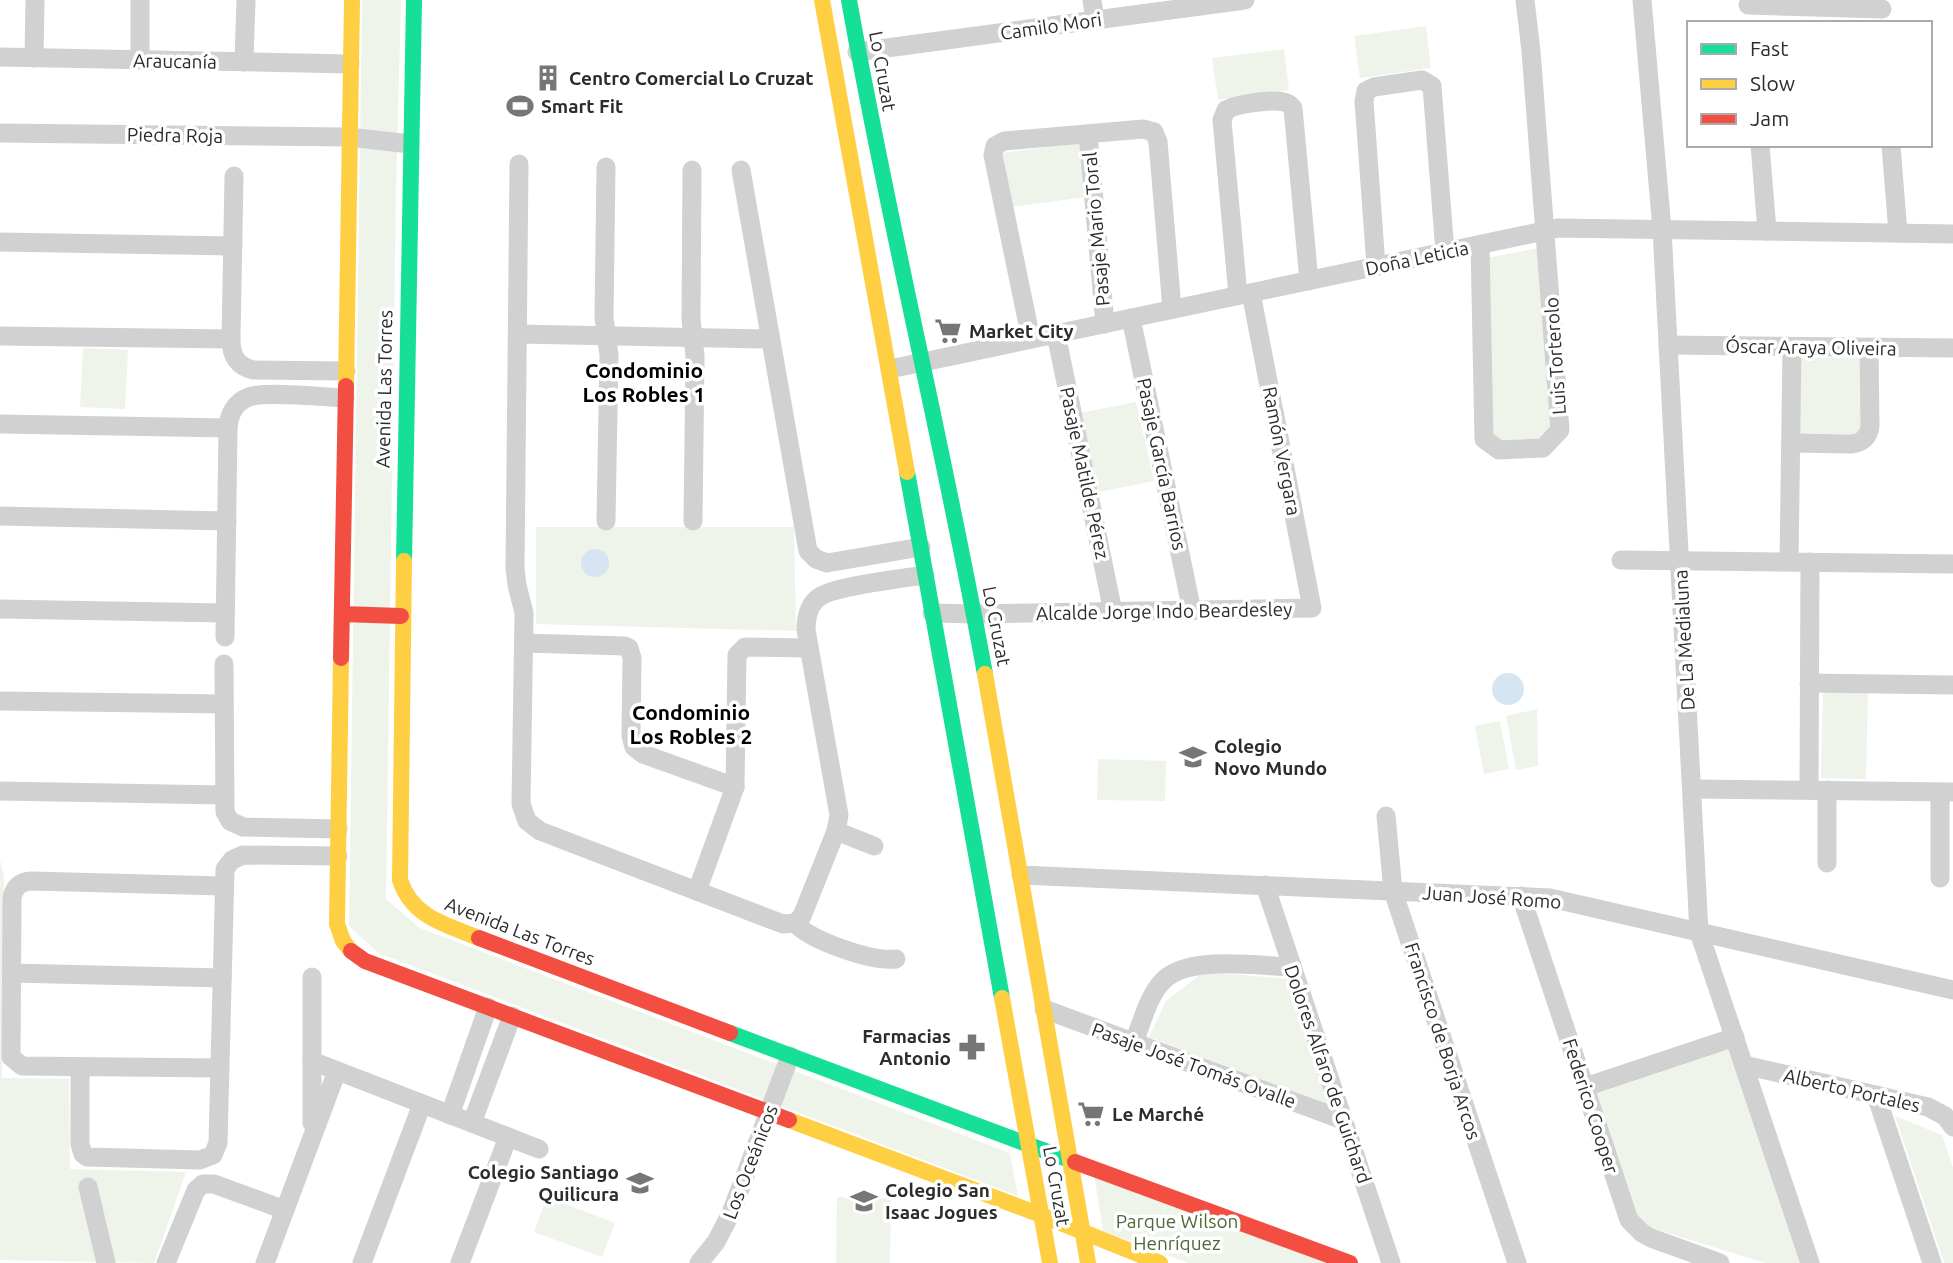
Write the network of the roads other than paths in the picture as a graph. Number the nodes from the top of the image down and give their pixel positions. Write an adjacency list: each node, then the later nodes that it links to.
1 (35, 0): 17 (street)
2 (140, 0): 18 (street)
3 (246, 0): 19 (street)
4 (352, 0): 20 (street, Avenida Las Torres)
5 (414, 0): 24 (street, Avenida Las Torres)
6 (822, 0): 60 (street, Lo Cruzat)
7 (849, 0): 15 (street, Lo Cruzat)
8 (1092, 0): 14 (street)
9 (1245, 0): 14 (street, Camilo Mori)
10 (1525, 0): 33 (street, Luis Torterolo)
11 (1642, 0): 32 (street, De La Medialuna)
12 (1749, 9): 13 (street)
13 (1882, 11)
14 (1095, 20): 15 (street, Camilo Mori)
15 (857, 52): 59 (street, Lo Cruzat)
16 (0, 57): 17 (street, Araucanía)
17 (34, 58): 18 (street, Araucanía)
18 (139, 60): 19 (street, Araucanía)
19 (244, 62): 20 (street, Araucanía)
20 (350, 64): 23 (street, Avenida Las Torres)
21 (0, 133): 23 (street, Piedra Roja)
22 (1087, 134): 44 (street); 46 (street, Pasaje Mario Toral); 54 (street)
23 (349, 137): 24 (street, Piedra Roja); 61 (street, Avenida Las Torres)
24 (410, 144): 85 (street, Avenida Las Torres)
25 (1760, 147): 34 (street)
26 (1891, 147): 35 (street)
27 (519, 163): 47 (street)
28 (607, 167): 50 (street)
29 (692, 170): 51 (street)
30 (741, 170): 53 (street)
31 (234, 176): 39 (street)
32 (1662, 229): 33 (street, Doña Leticia); 34 (street, Doña Leticia); 55 (street, De La Medialuna)
33 (1546, 231): 38 (street, Doña Leticia); 38 (street, Luis Torterolo)
34 (1767, 231): 35 (street, Doña Leticia)
35 (1898, 233): 36 (street, Doña Leticia)
36 (1953, 234)
37 (0, 242): 39 (street)
38 (1480, 245): 40 (street, Doña Leticia)
39 (233, 246): 52 (street)
40 (1445, 252): 41 (street, Doña Leticia); 41 (street)
41 (1376, 266): 42 (street, Doña Leticia)
42 (1309, 281): 43 (street, Doña Leticia); 43 (street, Ramón Vergara)
43 (1244, 294): 44 (street, Doña Leticia); 77 (street, Ramón Vergara)
44 (1172, 309): 45 (street, Doña Leticia)
45 (1131, 318): 46 (street, Doña Leticia); 79 (street, Pasaje García Barrios)
46 (1105, 324): 48 (street, Doña Leticia)
47 (519, 334): 50 (street); 87 (street)
48 (1056, 334): 54 (street, Doña Leticia); 80 (street, Pasaje Matilde Pérez)
49 (0, 336): 52 (street)
50 (606, 336): 51 (street); 69 (street)
51 (693, 337): 53 (street); 68 (street)
52 (232, 339): 61 (street)
53 (769, 339): 70 (street)
54 (1031, 339): 59 (street, Doña Leticia)
55 (1668, 345): 56 (street, Óscar Araya Oliveira); 72 (street, De La Medialuna)
56 (1792, 347): 57 (street, Óscar Araya Oliveira); 65 (street)
57 (1870, 348): 58 (street, Óscar Araya Oliveira); 65 (street)
58 (1953, 348)
59 (923, 362): 60 (street, Doña Leticia); 84 (street, Lo Cruzat)
60 (890, 369): 70 (street, Lo Cruzat)
61 (346, 371): 62 (street, Avenida Las Torres)
62 (345, 398): 64 (street); 83 (street, Avenida Las Torres)
63 (0, 424): 64 (street)
64 (228, 428): 67 (street)
65 (1791, 443): 73 (street)
66 (0, 516): 67 (street)
67 (227, 521): 81 (street)
68 (693, 521)
69 (606, 522)
70 (921, 547): 76 (street, Lo Cruzat)
71 (1621, 560): 72 (street)
72 (1680, 561): 73 (street); 95 (street, De La Medialuna)
73 (1789, 562): 74 (street)
74 (1810, 562): 75 (street); 90 (street)
75 (1953, 564)
76 (925, 575): 82 (street, Lo Cruzat); 88 (street)
77 (1312, 608): 79 (street, Alcalde Jorge Indo Beardesley)
78 (0, 609): 81 (street)
79 (1192, 611): 80 (street, Alcalde Jorge Indo Beardesley)
80 (1113, 612): 84 (street, Alcalde Jorge Indo Beardesley)
81 (225, 613): 86 (street)
82 (932, 613): 84 (street, Alcalde Jorge Indo Beardesley); 132 (street, Lo Cruzat)
83 (342, 614): 85 (street); 101 (street, Avenida Las Torres)
84 (974, 614): 106 (street, Lo Cruzat)
85 (401, 616): 126 (street, Avenida Las Torres)
86 (225, 638)
87 (524, 643): 94 (street); 110 (street)
88 (809, 648): 94 (street); 102 (street)
89 (224, 664): 93 (street)
90 (1809, 683): 91 (street); 96 (street)
91 (1953, 685)
92 (0, 701): 93 (street)
93 (224, 704): 99 (street)
94 (735, 787): 110 (street)
95 (1692, 789): 96 (street); 114 (street, De La Medialuna)
96 (1818, 790): 98 (street); 105 (street)
97 (0, 791): 99 (street)
98 (1946, 792): 107 (street)
99 (224, 795): 101 (street)
100 (1386, 816): 111 (street, Francisco de Borja Arcos)
101 (338, 829): 104 (street, Avenida Las Torres)
102 (836, 831): 103 (street); 113 (street)
103 (874, 846)
104 (338, 856): 108 (street); 121 (street, Avenida Las Torres)
105 (1827, 863)
106 (1021, 875): 109 (street, Juan José Romo); 122 (street, Lo Cruzat)
107 (1940, 878)
108 (223, 886): 117 (street); 119 (street)
109 (1265, 886): 111 (street, Juan José Romo); 116 (street, Dolores Alfaro de Guichard)
110 (697, 891): 113 (street)
111 (1393, 891): 112 (street, Juan José Romo); 164 (street, Francisco de Borja Arcos)
112 (1521, 896): 114 (street, Juan José Romo); 133 (street, Federico Cooper)
113 (794, 923): 115 (street)
114 (1699, 932): 120 (street, Juan José Romo); 124 (street, De La Medialuna)
115 (896, 959)
116 (1292, 967): 125 (street); 138 (street, Dolores Alfaro de Guichard)
117 (11, 973): 119 (street); 129 (street)
118 (312, 977): 127 (street)
119 (222, 978): 130 (street)
120 (1953, 990)
121 (488, 1007): 123 (street, Avenida Las Torres); 137 (street)
122 (1044, 1009): 125 (street, Pasaje José Tomás Ovalle); 146 (street, Lo Cruzat)
123 (512, 1016): 136 (street, Avenida Las Torres); 139 (street)
124 (1735, 1037): 128 (street, De La Medialuna); 133 (street)
125 (1134, 1042): 138 (street, Pasaje José Tomás Ovalle)
126 (790, 1056): 136 (street, Los Oceánicos); 140 (street, Avenida Las Torres)
127 (312, 1061): 131 (street); 143 (street)
128 (1744, 1065): 134 (street, Alberto Portales); 166 (street, De La Medialuna)
129 (80, 1067): 130 (street); 130 (street)
130 (220, 1068)
131 (337, 1071): 135 (street); 143 (street)
132 (1017, 1083): 140 (street); 144 (street, Lo Cruzat)
133 (1585, 1087): 165 (street, Federico Cooper)
134 (1876, 1095): 141 (street, Alberto Portales); 167 (street)
135 (422, 1104): 137 (street); 156 (street)
136 (769, 1113): 149 (street, Avenida Las Torres); 158 (street, Los Oceánicos)
137 (450, 1115): 139 (street)
138 (1343, 1121): 163 (street, Dolores Alfaro de Guichard)
139 (472, 1123): 142 (street)
140 (980, 1126): 144 (street, Avenida Las Torres)
141 (1953, 1127)
142 (508, 1137): 145 (street); 157 (street)
143 (312, 1138): 148 (street)
144 (1028, 1143): 146 (street, Avenida Las Torres); 149 (street, Lo Cruzat)
145 (539, 1149)
146 (1070, 1159): 150 (street, Lo Cruzat); 162 (street, Avenida Las Torres)
147 (88, 1187): 153 (street)
148 (285, 1210): 154 (street); 155 (street)
149 (1041, 1215): 150 (street, Avenida Las Torres); 159 (street, Lo Cruzat)
150 (1083, 1232): 151 (street, Avenida Las Torres); 160 (street, Lo Cruzat)
151 (1133, 1252): 152 (street); 161 (street, Avenida Las Torres)
152 (1114, 1260)
153 (106, 1263)
154 (166, 1263)
155 (265, 1263)
156 (362, 1263)
157 (460, 1263)
158 (699, 1263)
159 (1050, 1263)
160 (1087, 1263)
161 (1160, 1263)
162 (1350, 1263)
163 (1391, 1263)
164 (1517, 1263)
165 (1720, 1263)
166 (1810, 1263)
167 (1932, 1263)

